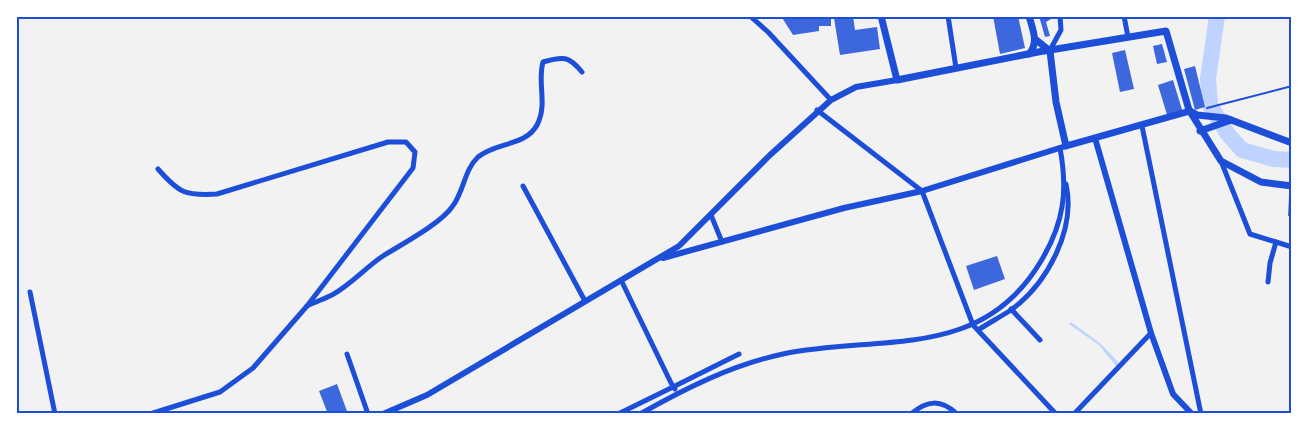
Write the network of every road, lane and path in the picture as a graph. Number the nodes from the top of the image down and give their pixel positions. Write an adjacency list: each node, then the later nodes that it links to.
1 (750, 16): 15 (street)
2 (881, 16): 13 (main road)
3 (948, 16): 11 (street)
4 (1029, 16): 8 (main road)
5 (1060, 16): 9 (street)
6 (1124, 16): 7 (street)
7 (1128, 37): 9 (main road); 17 (main road)
8 (1035, 39): 9 (main road); 10 (main road)
9 (1050, 51): 10 (main road); 24 (main road)
10 (1029, 54): 11 (main road)
11 (956, 68): 13 (main road)
12 (582, 72): 40 (street)
13 (897, 80): 15 (street)
14 (1292, 86): 18 (path)
15 (831, 100): 16 (street)
16 (817, 110): 30 (street); 31 (street)
17 (1190, 111): 18 (main road); 20 (main road); 21 (main road)
18 (1205, 112): 19 (main road)
19 (1229, 119): 21 (main road); 23 (main road)
20 (1142, 126): 22 (main road); 61 (street)
21 (1200, 131): 25 (main road)
22 (1095, 138): 24 (main road); 44 (street)
23 (1292, 143)
24 (1063, 147): 26 (street); 30 (street)
25 (1221, 161): 29 (main road); 33 (street)
26 (1062, 166): 41 (street); 42 (street)
27 (158, 169): 40 (street)
28 (523, 186): 39 (street)
29 (1292, 186)
30 (922, 191): 32 (street); 42 (street)
31 (711, 215): 32 (street); 35 (street)
32 (722, 242): 35 (street)
33 (1276, 242): 34 (street); 37 (street)
34 (1292, 247)
35 (654, 261): 36 (street)
36 (620, 281): 39 (street); 48 (street)
37 (1268, 282)
38 (30, 292): 50 (street)
39 (586, 301): 53 (street)
40 (307, 306): 51 (street)
41 (1011, 309): 43 (street); 45 (street)
42 (974, 325): 43 (street); 49 (street)
43 (978, 330): 58 (street)
44 (1152, 333): 59 (street); 60 (street)
45 (1040, 340)
46 (347, 354): 52 (street)
47 (739, 354): 48 (street)
48 (674, 387): 49 (street); 54 (street)
49 (678, 393): 55 (street)
50 (55, 414)
51 (150, 414)
52 (368, 414)
53 (382, 414)
54 (618, 414)
55 (640, 414)
56 (912, 414): 57 (street)
57 (957, 414)
58 (1056, 414)
59 (1074, 414)
60 (1192, 414)
61 (1201, 414)

